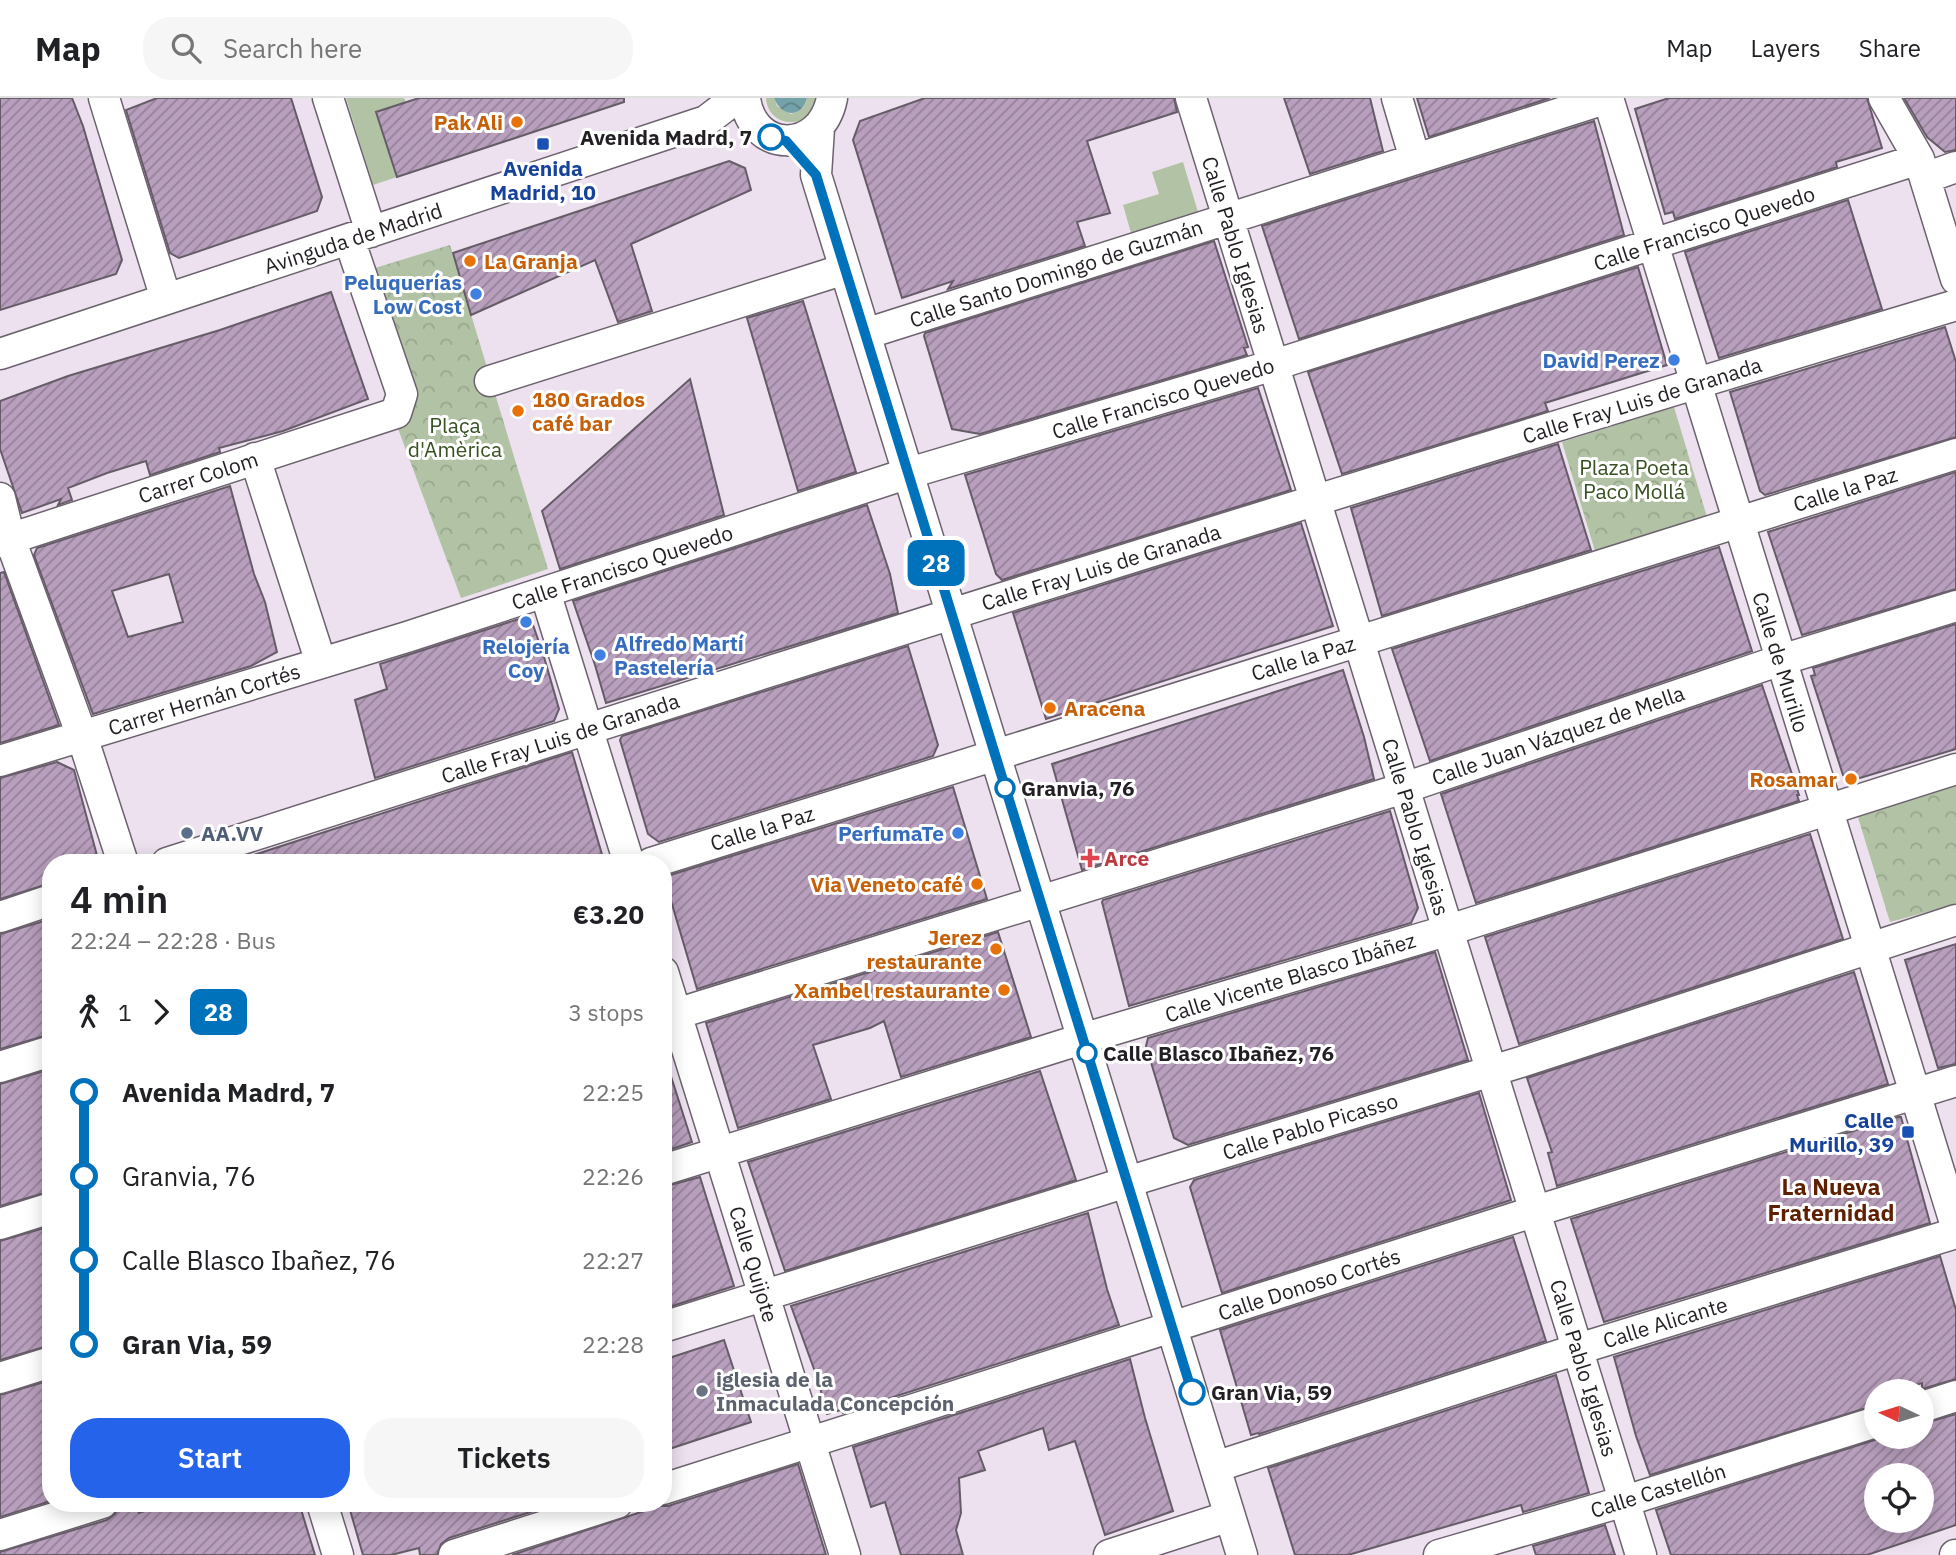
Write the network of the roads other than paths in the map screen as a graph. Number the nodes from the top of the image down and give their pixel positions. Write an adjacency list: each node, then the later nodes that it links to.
1 (104, 98): 22 (street)
2 (328, 98): 18 (street)
3 (736, 98): 10 (street, Avinguda de Madrid)
4 (832, 98): 11 (street)
5 (1191, 98): 17 (street, Calle Pablo Iglesias)
6 (1397, 98): 13 (street)
7 (1608, 98): 13 (street, Calle Santo Domingo de Guzmán); 19 (street, Calle de Murillo)
8 (1884, 98): 15 (street)
9 (750, 112): 10 (street, Avinguda de Madrid); 12 (street, Avinguda de Madrid)
10 (706, 121): 18 (street, Avinguda de Madrid)
11 (819, 128): 12 (street); 16 (street)
12 (786, 141): 16 (street)
13 (1415, 159): 17 (street, Calle Santo Domingo de Guzmán)
14 (1956, 167): 15 (street, Calle Francisco Quevedo)
15 (1922, 169): 19 (street, Calle Francisco Quevedo); 21 (street)
16 (816, 175): 20 (street)
17 (1228, 219): 24 (street, Calle Santo Domingo de Guzmán); 26 (street, Calle Pablo Iglesias)
18 (360, 235): 22 (street, Avinguda de Madrid); 30 (street, Carrer Colom)
19 (1653, 245): 26 (street, Calle Francisco Quevedo); 28 (street, Calle de Murillo)
20 (845, 269): 24 (street); 27 (street)
21 (1956, 279)
22 (166, 299): 25 (street, Avinguda de Madrid)
23 (1956, 305): 28 (street, Calle Fray Luis de Granada)
24 (865, 334): 31 (street)
25 (0, 354)
26 (1274, 365): 31 (street, Calle Francisco Quevedo); 33 (street, Calle Pablo Iglesias)
27 (491, 381)
28 (1696, 383): 33 (street, Calle Fray Luis de Granada); 34 (street, Calle de Murillo)
29 (1956, 454): 34 (street, Calle la Paz)
30 (255, 458): 35 (street, Carrer Colom); 42 (street)
31 (909, 473): 36 (street, Calle Francisco Quevedo); 38 (street)
32 (0, 498): 35 (street)
33 (1316, 502): 38 (street, Calle Fray Luis de Granada); 40 (street, Calle Pablo Iglesias)
34 (1739, 522): 40 (street, Calle la Paz); 41 (street, Calle de Murillo)
35 (5, 540): 44 (street)
36 (545, 592): 39 (street, Calle Francisco Quevedo); 43 (street)
37 (1956, 606): 41 (street, Calle Juan Vázquez de Mella)
38 (951, 613): 43 (street, Calle Fray Luis de Granada); 45 (street)
39 (407, 637): 42 (street, Carrer Hernán Cortés)
40 (1359, 641): 45 (street, Calle la Paz); 48 (street, Calle Pablo Iglesias)
41 (1781, 660): 48 (street, Calle Juan Vázquez de Mella); 49 (street, Calle de Murillo)
42 (321, 663): 44 (street, Carrer Hernán Cortés)
43 (587, 729): 51 (street, Calle Fray Luis de Granada); 52 (street)
44 (82, 736): 46 (street, Carrer Hernán Cortés); 50 (street)
45 (995, 755): 53 (street, Calle la Paz); 54 (street)
46 (0, 761)
47 (1956, 768): 49 (street, Calle Vicente Blasco Ibáñez)
48 (1404, 788): 54 (street, Calle Juan Vázquez de Mella); 58 (street, Calle Pablo Iglesias)
49 (1827, 809): 58 (street, Calle Vicente Blasco Ibáñez); 59 (street, Calle de Murillo)
50 (120, 854)
51 (195, 854)
52 (626, 854)
53 (672, 856)
54 (1040, 901): 60 (street, Calle Juan Vázquez de Mella); 62 (street)
55 (42, 903): 56 (street)
56 (0, 917)
57 (1956, 920): 59 (street, Calle Pablo Picasso)
58 (1449, 930): 62 (street, Calle Vicente Blasco Ibáñez); 65 (street, Calle Pablo Iglesias)
59 (1870, 947): 65 (street, Calle Pablo Picasso); 67 (street, Calle de Murillo)
60 (672, 1015)
61 (672, 1021): 68 (street, Calle Quijote)
62 (1083, 1039): 68 (street, Calle Vicente Blasco Ibáñez); 70 (street)
63 (42, 1054): 64 (street)
64 (0, 1067)
65 (1493, 1070): 70 (street, Calle Pablo Picasso); 72 (street, Calle Pablo Iglesias)
66 (1956, 1081): 67 (street, Calle Donoso Cortés)
67 (1916, 1094): 72 (street, Calle Donoso Cortés); 74 (street, Calle de Murillo)
68 (720, 1153): 69 (street, Calle Vicente Blasco Ibáñez); 76 (street, Calle Quijote)
69 (672, 1167)
70 (1127, 1182): 76 (street, Calle Pablo Picasso); 78 (street)
71 (42, 1211): 73 (street)
72 (1536, 1212): 78 (street, Calle Donoso Cortés); 79 (street, Calle Pablo Iglesias)
73 (0, 1224)
74 (1956, 1226)
75 (1956, 1233): 79 (street, Calle Alicante)
76 (764, 1296): 77 (street, Calle Pablo Picasso); 85 (street, Calle Quijote)
77 (672, 1325)
78 (1171, 1327): 85 (street, Calle Donoso Cortés); 86 (street)
79 (1578, 1349): 86 (street, Calle Alicante); 88 (street, Calle Pablo Iglesias)
80 (42, 1365): 81 (street)
81 (0, 1378)
82 (1956, 1396): 83 (street)
83 (1934, 1403)
84 (1864, 1426): 88 (street, Calle Castellón)
85 (810, 1442): 87 (street, Calle Donoso Cortés); 96 (street, Calle Quijote)
86 (1214, 1467): 92 (street)
87 (672, 1486)
88 (1625, 1501): 99 (street, Calle Castellón); 100 (street, Calle Pablo Iglesias)
89 (73, 1512): 93 (street)
90 (325, 1512): 94 (street)
91 (564, 1512): 95 (street)
92 (1230, 1516): 97 (street); 98 (street)
93 (0, 1535)
94 (338, 1555)
95 (454, 1555)
96 (845, 1555)
97 (1109, 1555)
98 (1242, 1555)
99 (1439, 1555)
100 (1642, 1555)

